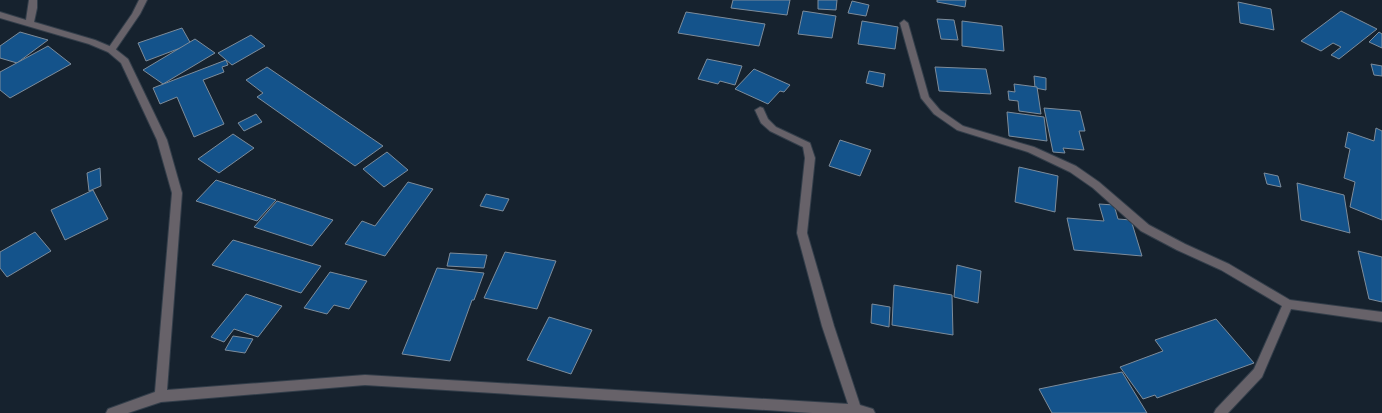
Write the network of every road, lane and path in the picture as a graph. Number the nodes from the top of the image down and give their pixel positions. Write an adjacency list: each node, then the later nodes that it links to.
1 (33, 0): 5 (street)
2 (142, 0): 6 (street)
3 (0, 15): 5 (street)
4 (904, 23): 8 (street)
5 (29, 24): 6 (street)
6 (111, 50): 10 (street)
7 (760, 110): 11 (street)
8 (1288, 304): 9 (street); 14 (street)
9 (1382, 317)
10 (161, 396): 11 (street); 12 (street)
11 (856, 410): 13 (street)
12 (112, 413)
13 (869, 413)
14 (1220, 413)

